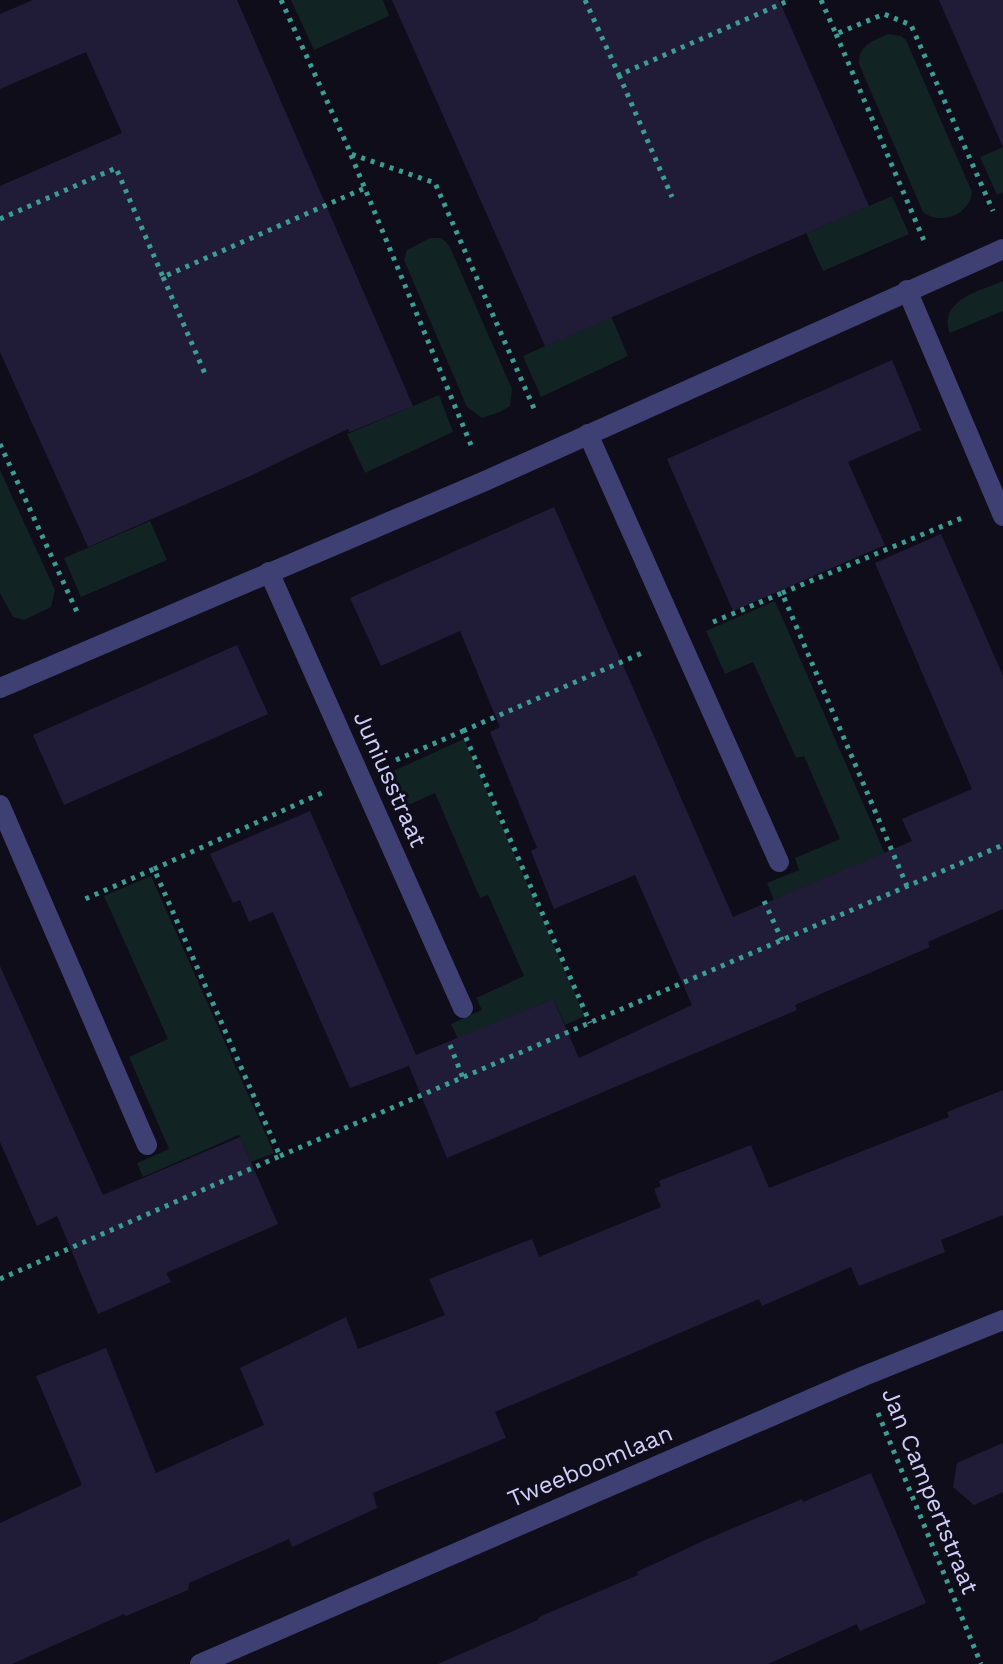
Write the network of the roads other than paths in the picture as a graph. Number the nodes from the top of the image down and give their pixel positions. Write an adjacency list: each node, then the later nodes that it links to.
1 (1003, 249): 2 (street)
2 (907, 290): 3 (street); 4 (street)
3 (588, 434): 5 (street); 8 (street)
4 (1000, 509)
5 (269, 572): 6 (street); 9 (street, Juniusstraat)
6 (0, 688)
7 (0, 805): 10 (street)
8 (779, 862)
9 (463, 1008)
10 (147, 1145)
11 (1003, 1320): 12 (street, Tweeboomlaan)
12 (200, 1664)

